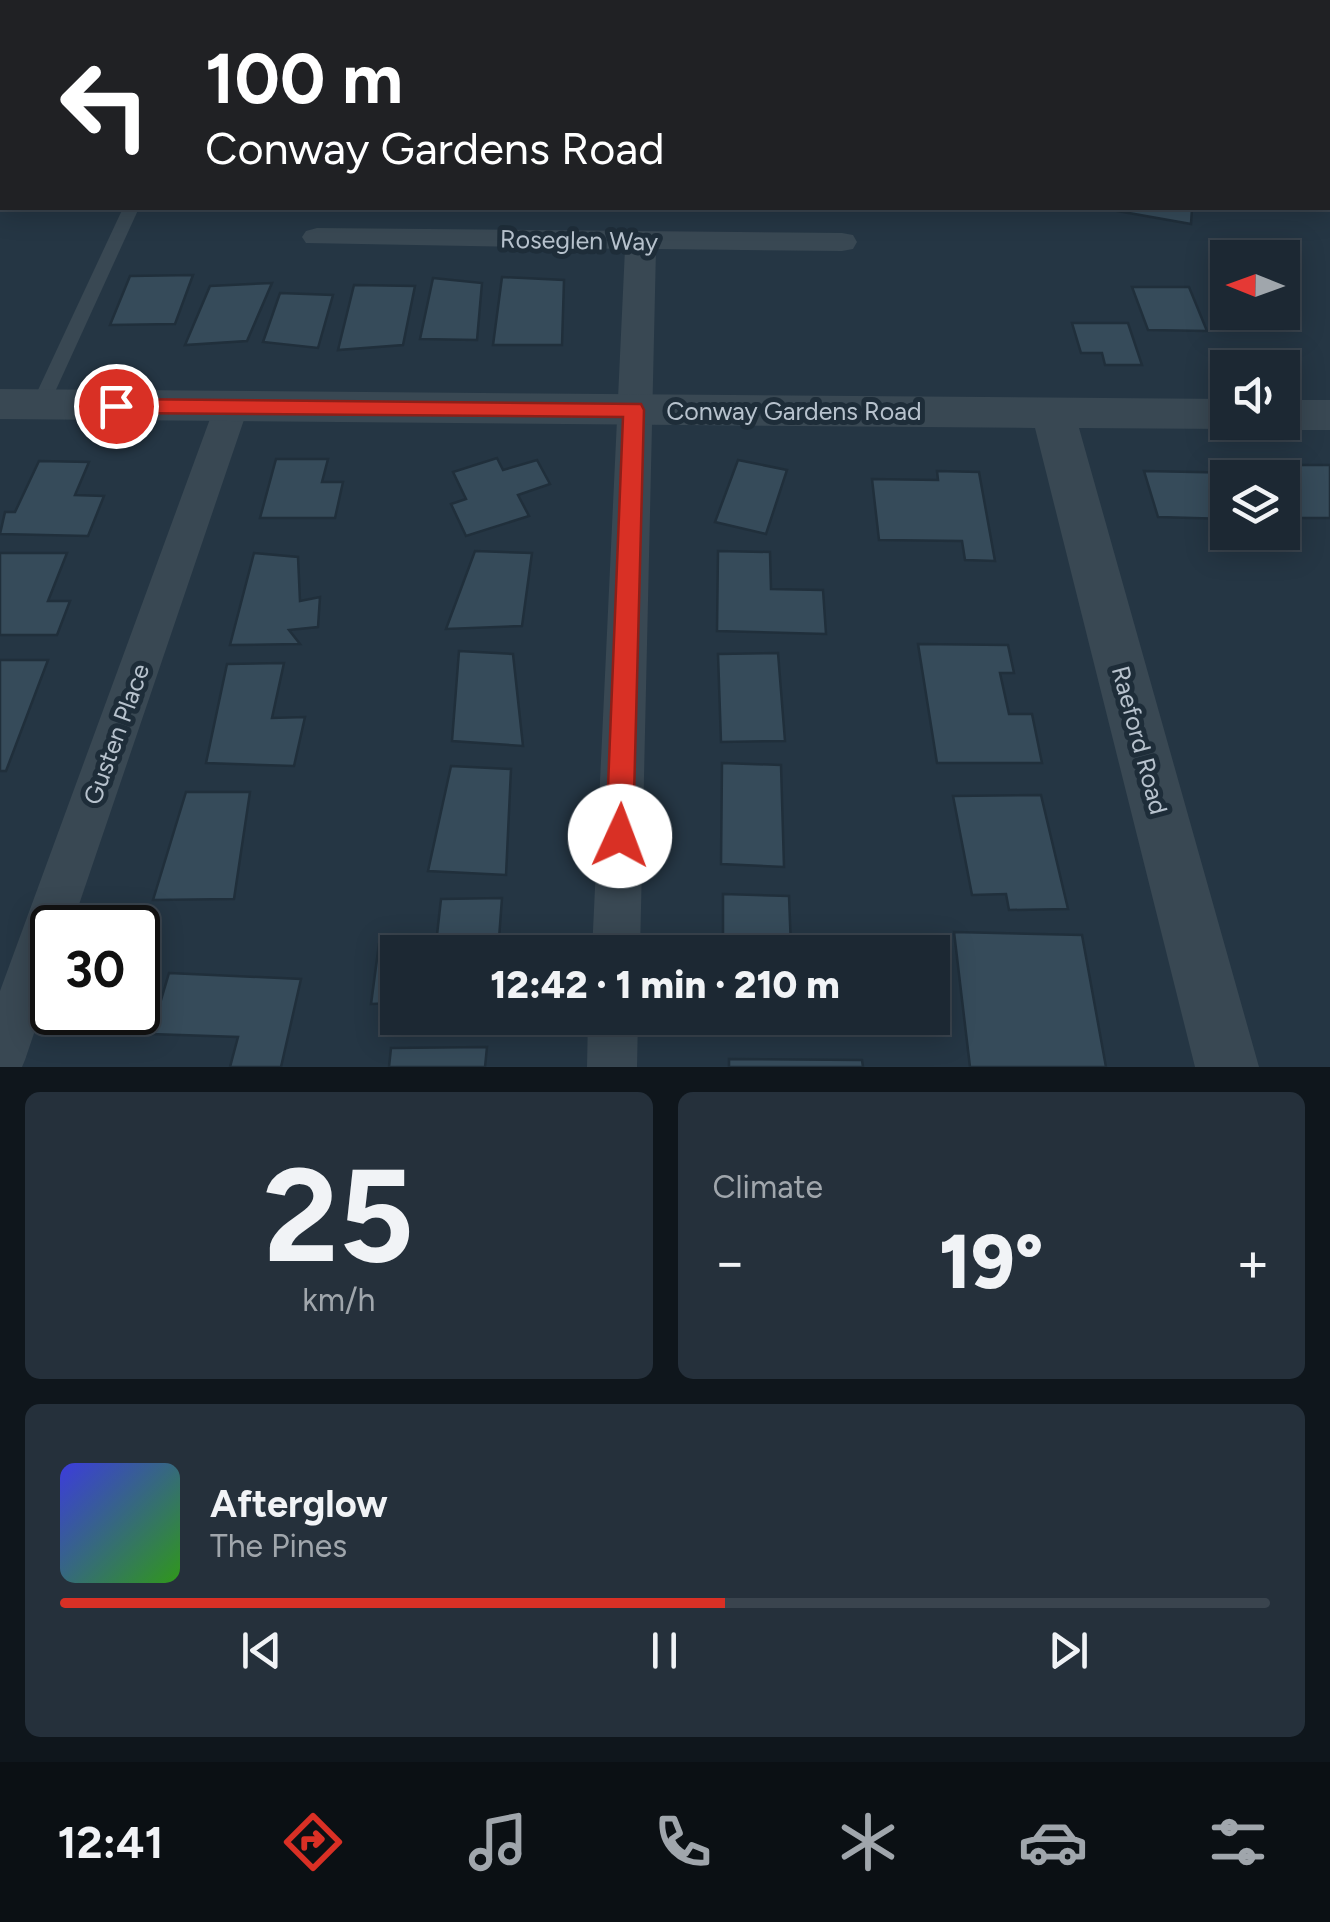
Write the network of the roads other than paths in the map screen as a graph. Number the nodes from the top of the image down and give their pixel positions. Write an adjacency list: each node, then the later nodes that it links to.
1 (130, 210): 5 (lane)
2 (316, 237): 3 (street, Roseglen Way)
3 (641, 240): 4 (street, Roseglen Way); 7 (street)
4 (842, 242)
5 (20, 404): 6 (street, Conway Gardens Road)
6 (231, 408): 7 (street, Conway Gardens Road); 14 (street, Gusten Place)
7 (634, 410): 8 (street, Conway Gardens Road); 12 (street)
8 (1053, 412): 9 (street, Conway Gardens Road); 16 (street, Raeford Road)
9 (1210, 414)
10 (1300, 415): 11 (street)
11 (1330, 415)
12 (617, 935)
13 (613, 1035): 15 (street)
14 (1, 1064)
15 (612, 1067)
16 (1227, 1067)

